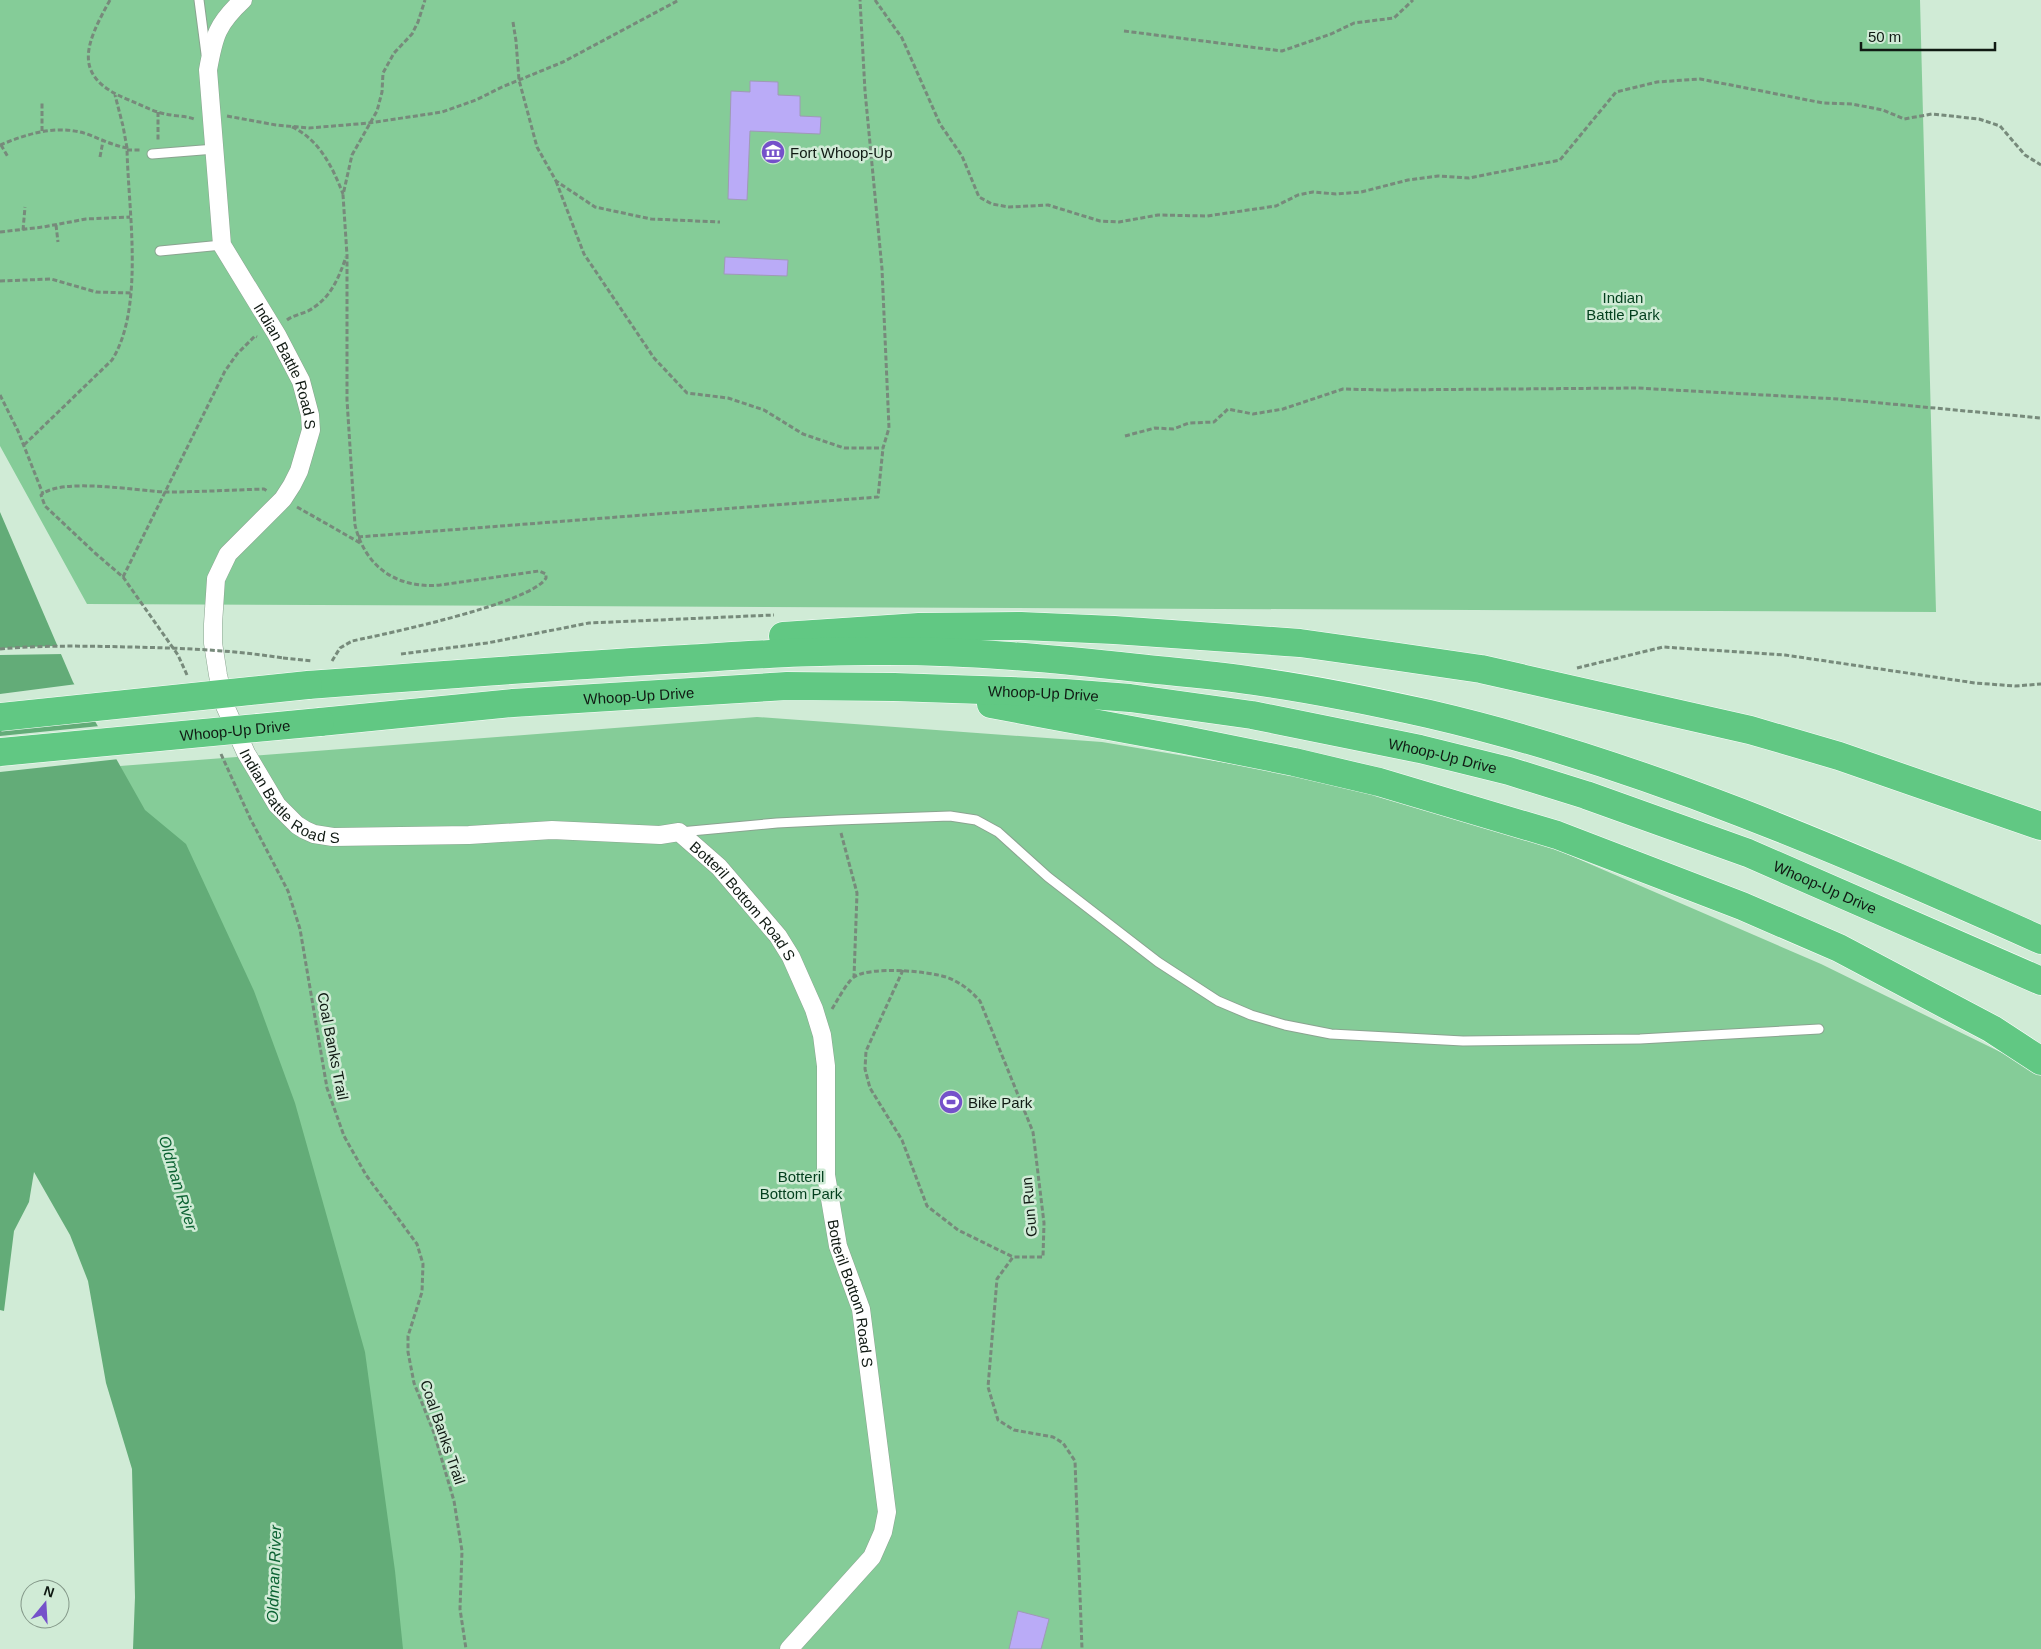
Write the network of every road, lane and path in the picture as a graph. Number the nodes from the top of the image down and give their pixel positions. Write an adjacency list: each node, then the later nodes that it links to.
1 (110, 0): 13 (path)
2 (199, 0): 11 (lane)
3 (243, 0): 11 (street, Indian Battle Road S)
4 (425, 0): 16 (path)
5 (679, 0): 12 (path)
6 (860, 0): 46 (path)
7 (876, 0): 26 (path)
8 (1414, 0): 10 (path)
9 (513, 22): 12 (path)
10 (1124, 31)
11 (208, 70): 15 (street, Indian Battle Road S)
12 (519, 80): 16 (path); 27 (path)
13 (114, 95): 15 (path); 21 (path)
14 (42, 103): 18 (path)
15 (213, 124): 17 (path); 22 (street, Indian Battle Road S)
16 (370, 124): 17 (path); 28 (path)
17 (289, 126): 28 (path)
18 (42, 131): 19 (path); 20 (path)
19 (102, 141): 21 (path); 24 (path)
20 (0, 145): 25 (path)
21 (127, 148): 30 (path)
22 (214, 149): 23 (lane); 36 (street, Indian Battle Road S)
23 (152, 154)
24 (100, 157)
25 (8, 158)
26 (2041, 165)
27 (556, 181): 31 (path); 46 (path)
28 (343, 195): 38 (path)
29 (25, 207): 33 (path)
30 (130, 217): 32 (path); 40 (path)
31 (720, 222)
32 (56, 225): 33 (path); 35 (path)
33 (24, 230): 34 (path)
34 (0, 232)
35 (58, 242)
36 (222, 245): 37 (lane); 41 (street, Indian Battle Road S)
37 (160, 251)
38 (347, 254): 41 (path); 49 (path)
39 (0, 281): 40 (path)
40 (131, 294): 45 (path)
41 (278, 335): 47 (path); 64 (street, Indian Battle Road S)
42 (0, 395): 45 (path)
43 (2041, 418): 44 (path)
44 (1124, 436)
45 (24, 444): 48 (path)
46 (883, 448): 49 (path)
47 (166, 492): 48 (path); 50 (path)
48 (43, 494): 50 (path)
49 (358, 537): 53 (path)
50 (123, 577): 55 (path)
51 (0, 649): 52 (path, bridge)
52 (283, 658)
53 (332, 662)
54 (1576, 668): 56 (path)
55 (190, 682)
56 (2041, 684)
57 (308, 685): 59 (highway, bridge); 63 (highway); 65 (highway)
58 (894, 686): 61 (highway, Whoop-Up Drive, bridge); 68 (highway, Whoop-Up Drive); 71 (highway)
59 (0, 717)
60 (218, 745): 73 (path, Coal Banks Trail)
61 (0, 752)
62 (838, 820): 64 (lane); 67 (path); 70 (lane)
63 (2041, 826)
64 (679, 832): 69 (street, Botteril Bottom Road S)
65 (2041, 940)
66 (903, 970): 67 (path, Gun Run); 72 (path); 72 (path, Gun Run)
67 (854, 977): 69 (path)
68 (2041, 981)
69 (814, 1008): 74 (street, Botteril Bottom Road S)
70 (1819, 1029)
71 (2041, 1061)
72 (1013, 1256): 75 (path, Gun Run)
73 (466, 1649)
74 (789, 1649)
75 (1082, 1649)

